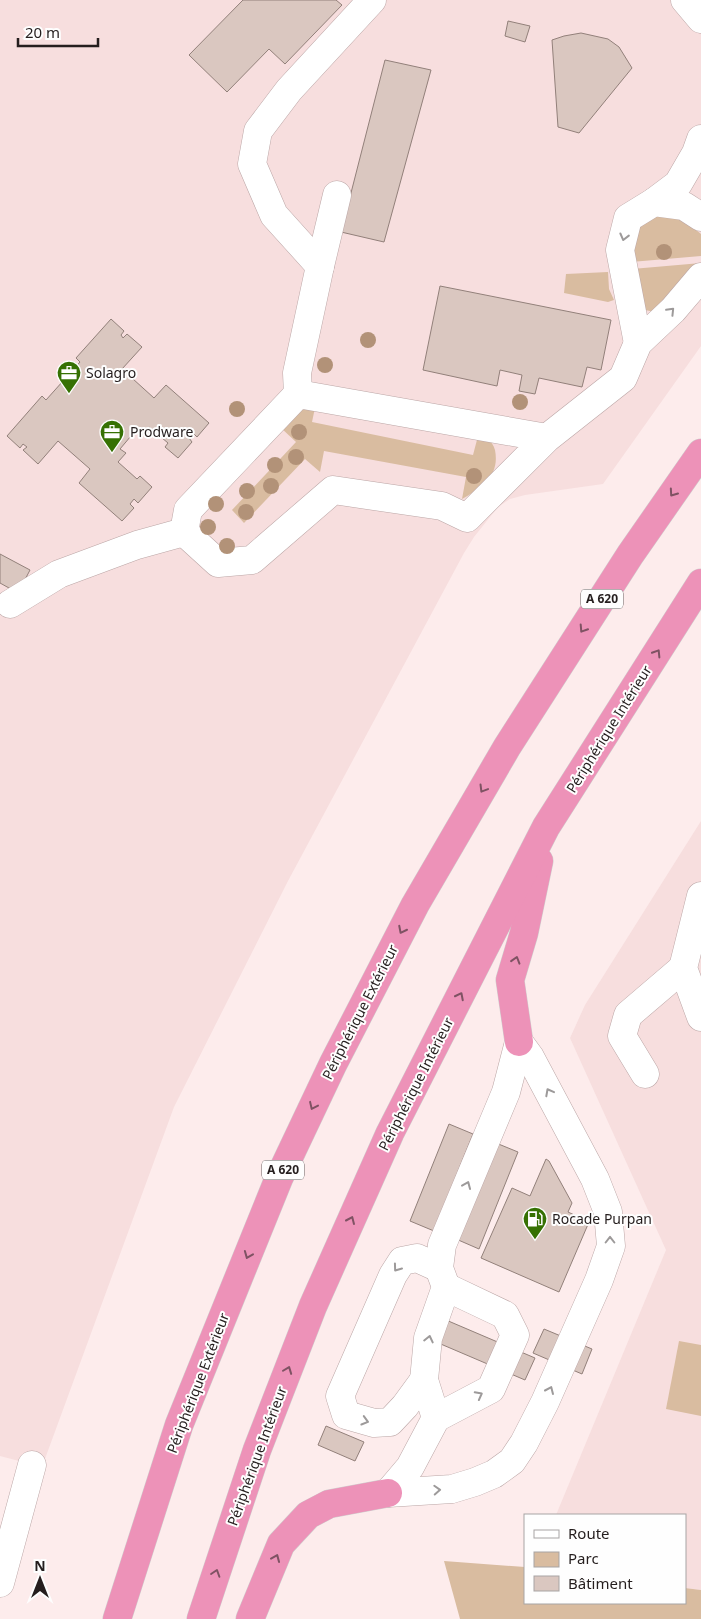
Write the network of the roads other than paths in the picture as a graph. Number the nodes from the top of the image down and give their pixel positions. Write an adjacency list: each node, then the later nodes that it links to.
1 (372, 0): 8 (lane)
2 (685, 0): 3 (lane)
3 (701, 19)
4 (701, 139): 6 (lane)
5 (337, 196): 8 (lane)
6 (654, 202): 7 (lane); 10 (lane, one-way to 10)
7 (701, 218)
8 (320, 266): 11 (lane)
9 (701, 277): 10 (lane, one-way to 9)
10 (638, 344): 12 (lane)
11 (298, 394): 12 (lane); 14 (lane)
12 (547, 438): 14 (lane)
13 (701, 453): 29 (highway, Périphérique Extérieur / A 620, one-way to 29)
14 (184, 532): 16 (lane)
15 (701, 583): 17 (highway, Périphérique Intérieur, one-way to 15)
16 (10, 604)
17 (546, 827): 21 (highway, one-way to 17); 30 (highway, Périphérique Intérieur, one-way to 17)
18 (701, 896): 19 (lane)
19 (683, 968): 20 (lane); 22 (lane)
20 (701, 1017)
21 (519, 1042): 23 (lane, one-way to 21); 27 (lane, one-way to 21)
22 (644, 1074)
23 (443, 1278): 24 (lane, one-way to 23); 24 (lane, one-way to 24); 25 (lane, one-way to 23)
24 (424, 1380): 25 (lane)
25 (436, 1418): 27 (lane)
26 (32, 1465): 28 (lane)
27 (388, 1493): 31 (highway, one-way to 27)
28 (0, 1583)
29 (117, 1619)
30 (200, 1619)
31 (250, 1619)

